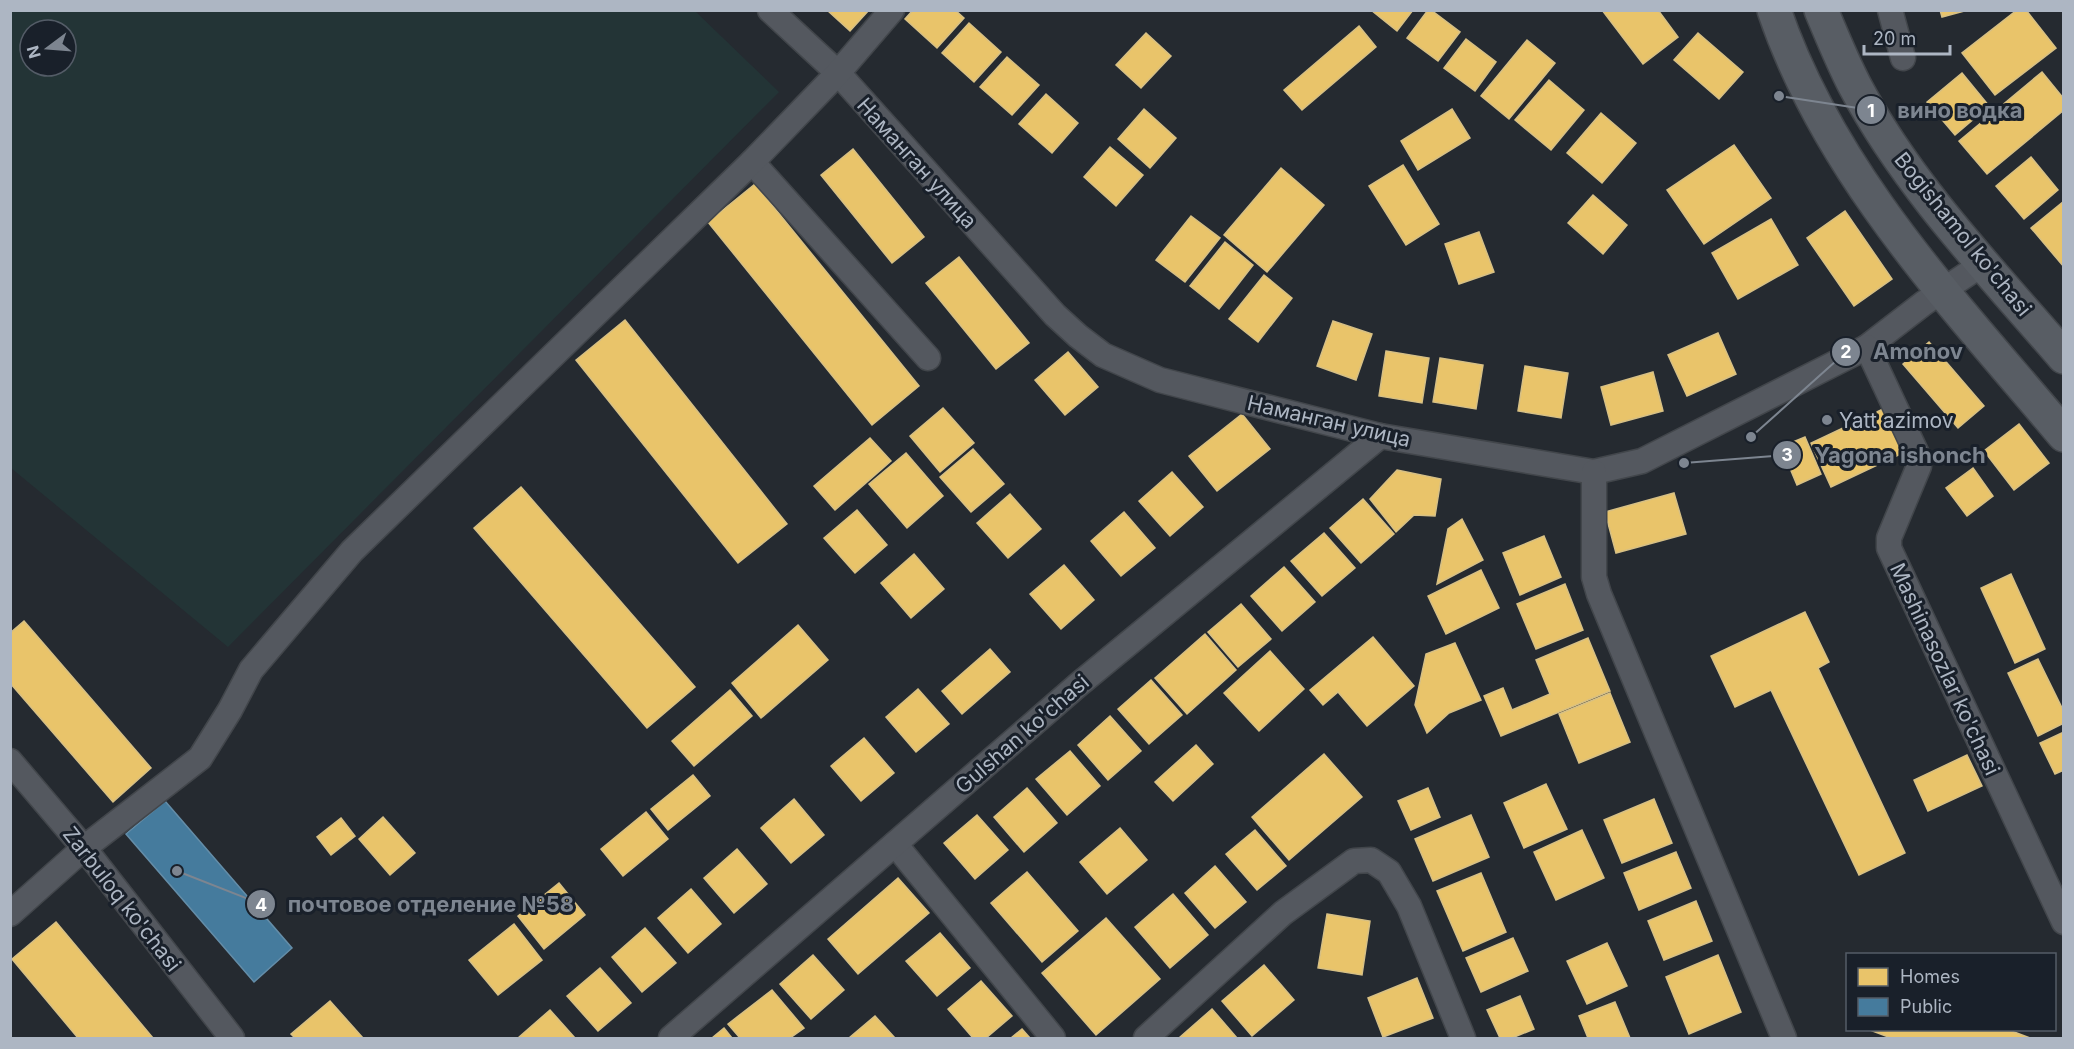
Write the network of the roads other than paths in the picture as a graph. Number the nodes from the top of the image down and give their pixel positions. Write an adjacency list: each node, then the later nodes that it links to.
1 (770, 10): 7 (street, Наманган улица)
2 (892, 10): 7 (street)
3 (1821, 10): 9 (main road, Bogishamol ko'chasi)
4 (1890, 10): 6 (street)
5 (1774, 11): 10 (main road)
6 (1903, 58)
7 (837, 73): 8 (street); 15 (street, Наманган улица)
8 (752, 162): 12 (street); 19 (street)
9 (1984, 263): 10 (street, Наманган улица); 13 (main road, Bogishamol ko'chasi)
10 (1942, 291): 11 (street, Наманган улица); 14 (main road)
11 (1867, 347): 16 (street, Наманган улица); 21 (street, Mashinasozlar ko'chasi)
12 (928, 357)
13 (2064, 357)
14 (2064, 435)
15 (1380, 436): 16 (street, Наманган улица); 18 (street, Gulshan ko'chasi)
16 (1594, 472): 27 (street)
17 (10, 761): 19 (street, Zarbuloq ko'chasi)
18 (896, 844): 23 (street, Gulshan ko'chasi); 24 (street)
19 (84, 848): 20 (street); 22 (street, Zarbuloq ko'chasi)
20 (10, 914)
21 (2064, 922)
22 (232, 1038)
23 (671, 1038)
24 (1053, 1038)
25 (1146, 1038): 26 (street)
26 (1463, 1038)
27 (1784, 1038)

